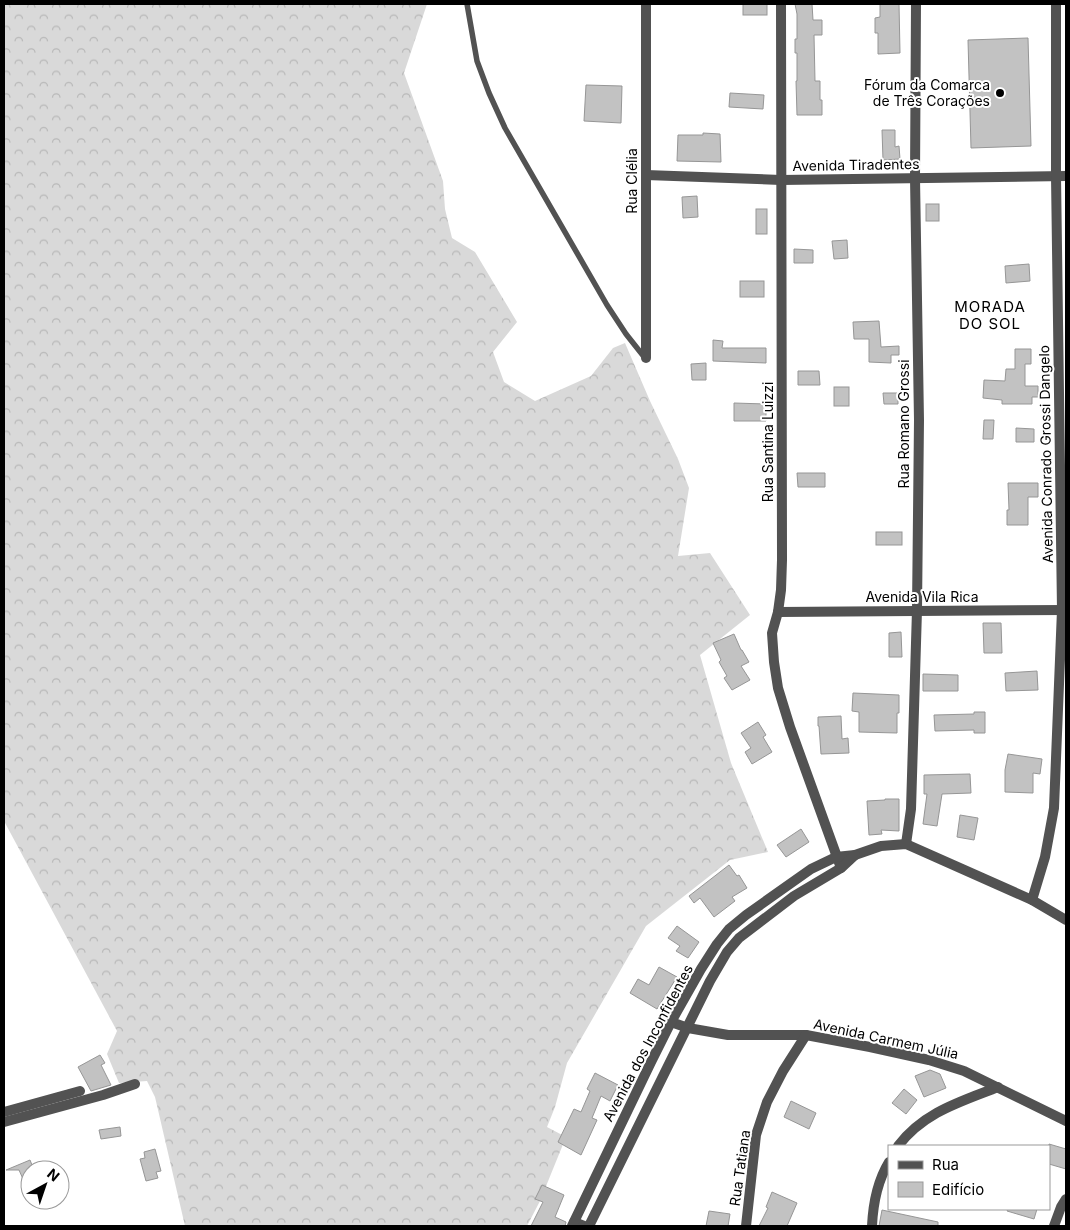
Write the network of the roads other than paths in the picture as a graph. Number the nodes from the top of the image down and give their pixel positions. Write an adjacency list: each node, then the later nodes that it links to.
1 (468, 4): 10 (lane)
2 (646, 4): 6 (street, Rua Clélia)
3 (781, 4): 9 (street, Rua Santina Luizzi)
4 (916, 4): 8 (street, Rua Romano Grossi)
5 (1056, 4): 7 (street, Avenida Conrado Grossi Dangelo)
6 (646, 175): 9 (street, Avenida Tiradentes); 10 (street, Rua Clélia)
7 (1061, 176): 8 (street, Avenida Tiradentes); 12 (street, Avenida Conrado Grossi Dangelo)
8 (916, 178): 9 (street, Avenida Tiradentes); 11 (street, Rua Romano Grossi)
9 (781, 180): 13 (street, Rua Santina Luizzi)
10 (646, 358)
11 (917, 610): 12 (street, Avenida Vila Rica); 13 (street, Avenida Vila Rica); 14 (street, Rua Romano Grossi)
12 (1064, 610): 18 (street, Avenida Conrado Grossi Dangelo)
13 (778, 612): 16 (street, Rua Santina Luizzi)
14 (906, 844): 15 (street, Avenida dos Inconfidentes); 18 (street, Avenida dos Inconfidentes)
15 (856, 855): 16 (street, Avenida dos Inconfidentes); 17 (street, Avenida dos Inconfidentes)
16 (836, 857): 17 (street, Rua Santina Luizzi); 20 (street, Avenida dos Inconfidentes)
17 (840, 868): 21 (street, Avenida dos Inconfidentes)
18 (1032, 900): 19 (street, Avenida dos Inconfidentes)
19 (1066, 920)
20 (671, 1022): 21 (street, Avenida Carmem Júlia); 32 (street, Avenida dos Inconfidentes)
21 (688, 1028): 22 (street, Avenida Carmem Júlia); 34 (street, Avenida dos Inconfidentes)
22 (806, 1035): 24 (street, Avenida Carmem Júlia); 35 (street, Rua Tatiana)
23 (135, 1084): 28 (street)
24 (998, 1087): 27 (street, Avenida Carmem Júlia); 29 (street)
25 (80, 1091): 26 (street)
26 (4, 1112)
27 (1066, 1121)
28 (4, 1122)
29 (899, 1145)
30 (888, 1164): 36 (street)
31 (1066, 1199): 37 (street)
32 (573, 1224): 33 (street)
33 (584, 1226)
34 (589, 1226)
35 (746, 1226)
36 (872, 1226)
37 (1054, 1226)

